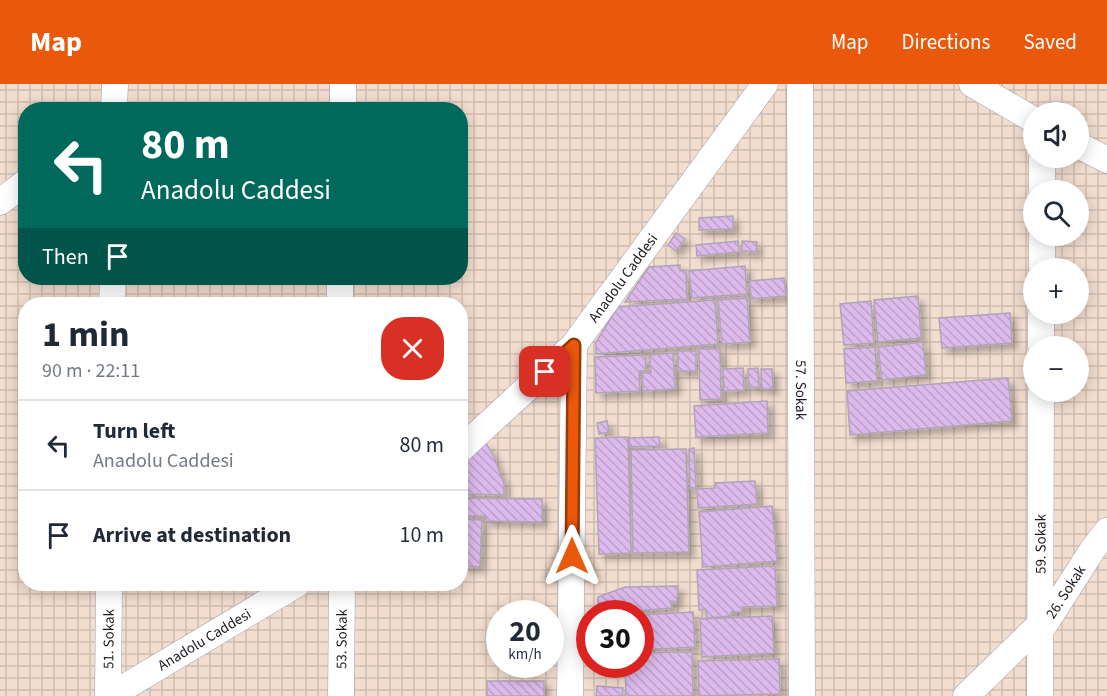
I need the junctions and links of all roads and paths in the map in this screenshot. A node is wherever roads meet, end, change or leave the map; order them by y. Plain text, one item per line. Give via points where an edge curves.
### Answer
1 (115, 84) edge
2 (343, 84) edge
3 (765, 84) edge
4 (800, 84) edge
5 (972, 84) edge
6 (114, 102) edge
7 (343, 102) edge
8 (1023, 114) edge
9 (1089, 151) edge
10 (1107, 160) edge
11 (18, 188) edge
12 (0, 202) edge
13 (574, 345) junction
14 (1041, 402) edge
15 (468, 443) edge
16 (1107, 531) edge
17 (109, 591) edge
18 (285, 591) edge
19 (342, 591) edge
20 (1040, 626) junction
21 (109, 696) edge
22 (341, 696) edge
23 (570, 696) edge
24 (802, 696) edge
25 (966, 696) edge
26 (1040, 696) edge

1 - 6 street
2 - 7 street
3 - 13 street, Anadolu Caddesi
4 - 24 street, 57. Sokak
5 - 8 street
9 - 10 street
11 - 12 street
13 - 15 street, Anadolu Caddesi
13 - 23 street
14 - 20 street, 59. Sokak
16 - 20 street, 26. Sokak
17 - 21 street, 51. Sokak
18 - 21 street, Anadolu Caddesi
19 - 22 street, 53. Sokak
20 - 25 street, 26. Sokak
20 - 26 street, 59. Sokak

